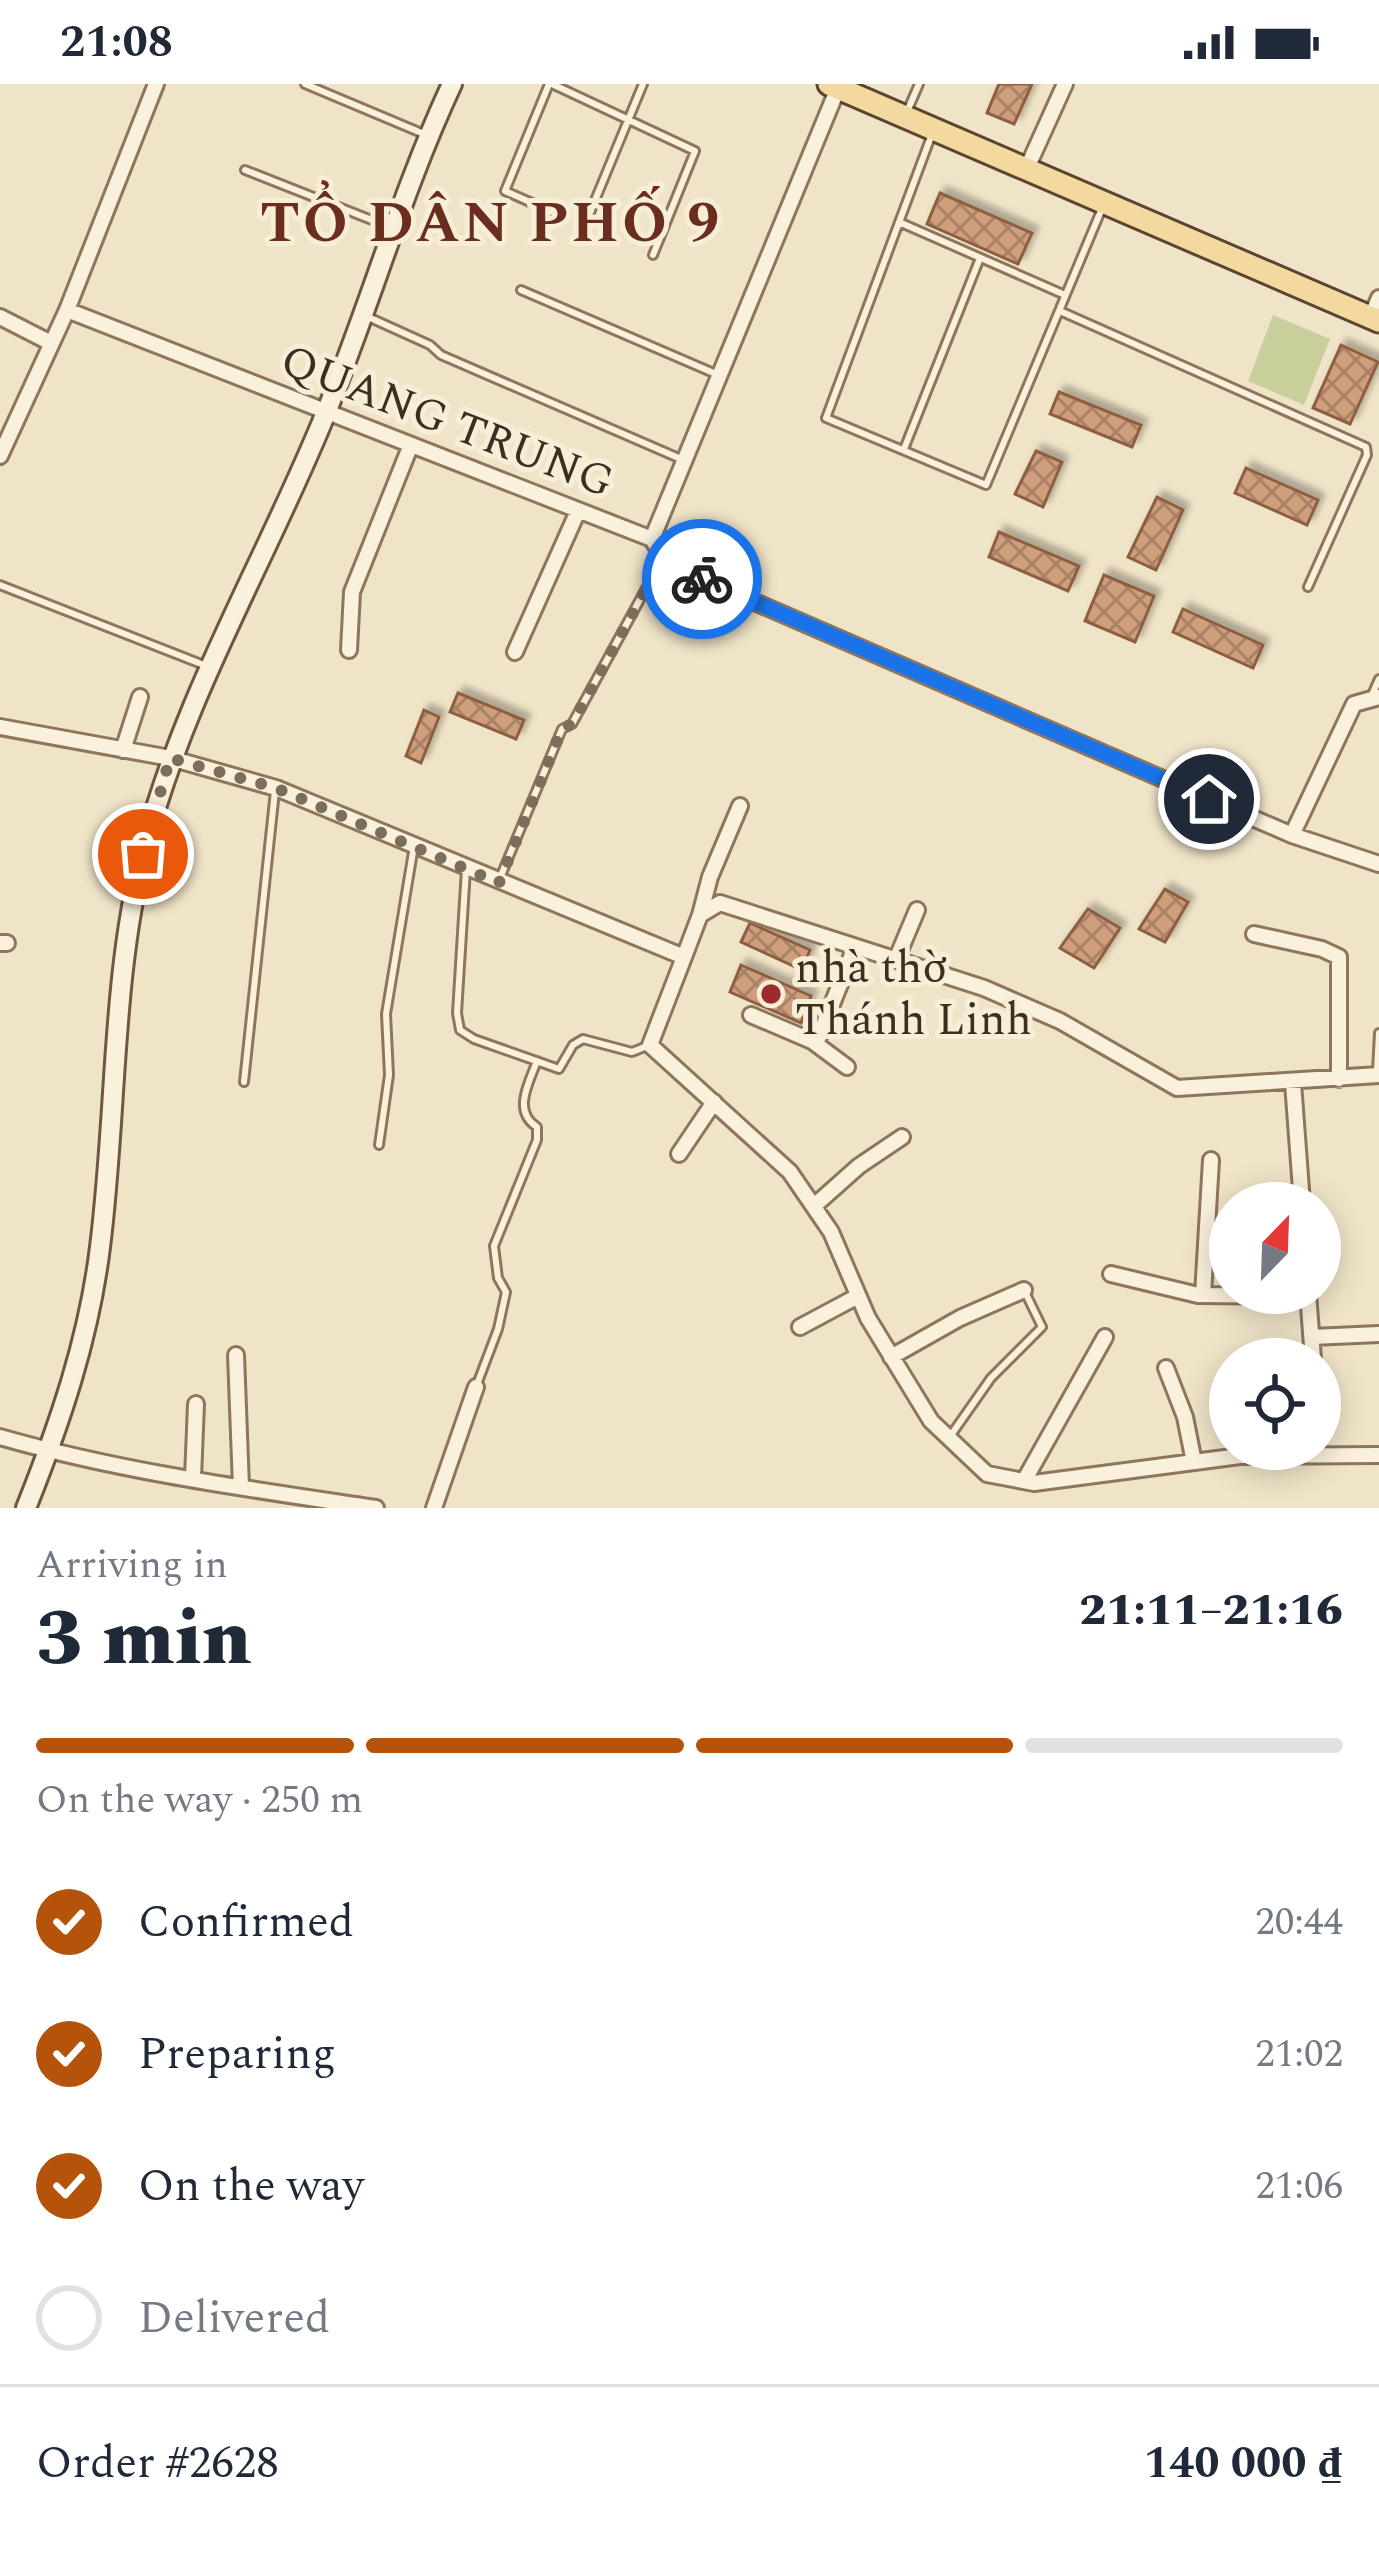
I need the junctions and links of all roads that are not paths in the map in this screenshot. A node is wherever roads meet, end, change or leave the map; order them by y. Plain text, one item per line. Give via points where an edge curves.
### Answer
1 (156, 84) edge
2 (305, 84) edge
3 (452, 84) edge
4 (551, 84) edge
5 (643, 84) edge
6 (919, 84) edge
7 (1065, 84) edge
8 (834, 86) edge
9 (904, 117) junction
10 (627, 120) junction
11 (933, 130) junction
12 (428, 136) junction
13 (1028, 168) junction
14 (244, 170) dead end
15 (1105, 202) junction
16 (557, 214) dead end
17 (899, 222) junction
18 (584, 227) dead end
19 (392, 228) junction
20 (653, 255) dead end
21 (980, 258) junction
22 (521, 290) dead end
23 (1065, 295) junction
24 (67, 310) junction
25 (1059, 310) junction
26 (1376, 312) edge
27 (362, 314) junction
28 (0, 316) edge
29 (49, 342) junction
30 (720, 375) junction
31 (325, 415) junction
32 (410, 447) junction
33 (903, 450) junction
34 (0, 457) edge
35 (684, 460) junction
36 (578, 511) junction
37 (652, 539) junction
38 (663, 558) junction
39 (0, 585) edge
40 (1308, 587) dead end
41 (349, 650) dead end
42 (515, 652) dead end
43 (211, 668) junction
44 (1379, 680) edge
45 (140, 697) dead end
46 (1375, 697) edge
47 (0, 727) edge
48 (123, 749) junction
49 (170, 758) junction
50 (276, 788) junction
51 (740, 806) dead end
52 (1292, 835) junction
53 (414, 846) junction
54 (1379, 863) edge
55 (466, 869) junction
56 (499, 883) junction
57 (917, 910) dead end
58 (700, 915) junction
59 (1254, 934) dead end
60 (855, 947) junction
61 (684, 957) junction
62 (896, 960) junction
63 (751, 1015) dead end
64 (1379, 1033) edge
65 (816, 1044) junction
66 (650, 1045) junction
67 (537, 1061) junction
68 (847, 1067) dead end
69 (1378, 1076) edge
70 (1339, 1079) junction
71 (244, 1082) dead end
72 (1293, 1083) junction
73 (714, 1102) junction
74 (902, 1137) dead end
75 (379, 1145) dead end
76 (679, 1154) dead end
77 (1211, 1160) dead end
78 (1300, 1182) edge
79 (814, 1206) junction
80 (1112, 1274) dead end
81 (1024, 1290) joint
82 (1203, 1295) junction
83 (1209, 1295) edge
84 (859, 1296) junction
85 (1310, 1314) edge
86 (800, 1327) dead end
87 (1379, 1334) edge
88 (1105, 1337) dead end
89 (1312, 1337) joint
90 (236, 1355) dead end
91 (892, 1357) junction
92 (1166, 1368) dead end
93 (476, 1387) joint
94 (196, 1404) dead end
95 (0, 1437) edge
96 (949, 1438) junction
97 (49, 1451) junction
98 (1341, 1453) edge
99 (1379, 1455) edge
100 (1209, 1460) edge
101 (1194, 1462) junction
102 (193, 1478) junction
103 (1024, 1481) junction
104 (241, 1487) junction
105 (288, 1501) edge
106 (26, 1508) edge
107 (376, 1508) edge
108 (434, 1508) edge

1 - 24 street
2 - 12 lane
3 - 12 street
4 - 10 lane
4 - 16 lane via 505,191
5 - 10 lane
6 - 9 lane
7 - 13 street
8 - 9 main road
8 - 30 street
9 - 11 main road
10 - 18 lane
10 - 20 lane via 695,151
11 - 13 main road
11 - 17 lane
12 - 19 street
13 - 15 main road
14 - 19 lane
15 - 23 lane
15 - 26 main road
17 - 21 lane
17 - 33 lane via 826,418
19 - 27 street
21 - 23 lane
21 - 33 lane
22 - 30 lane
23 - 25 lane
24 - 29 street
24 - 31 street, QUANG TRUNG
25 - 33 lane via 986,485
25 - 40 lane via 1366,447
27 - 31 street
27 - 35 lane
28 - 29 street
29 - 34 street
30 - 35 street
31 - 32 street, QUANG TRUNG
31 - 43 street
32 - 36 street, QUANG TRUNG
32 - 41 street via 352,592
35 - 37 street
36 - 37 street, QUANG TRUNG
36 - 42 street
37 - 38 street, QUANG TRUNG
38 - 52 street
38 - 56 lane via 572,724 562,729
39 - 43 lane
43 - 49 street
44 - 46 lane
45 - 48 street
46 - 52 street via 1354,704
47 - 48 street
48 - 49 street
49 - 50 street
49 - 97 street via 119,982 100,1248 76,1376
50 - 53 street
50 - 71 lane
51 - 58 street
52 - 54 street
53 - 55 street
53 - 75 lane via 386,1014 389,1075
55 - 56 street
55 - 67 lane via 460,1030
56 - 61 street
57 - 62 street
58 - 60 street via 720,903
58 - 61 street
59 - 70 street via 1339,957
60 - 62 street
60 - 65 street
61 - 66 street
62 - 72 street via 1060,1022 1177,1088
63 - 65 street
64 - 69 lane
65 - 68 street
66 - 67 lane via 632,1052 583,1039 560,1069
66 - 73 street
67 - 93 lane via 522,1104 538,1140 494,1246 506,1292
69 - 70 street
70 - 72 street
72 - 78 street
73 - 76 street
73 - 79 street via 790,1172
74 - 79 street
77 - 82 street
79 - 84 street
80 - 82 street
81 - 91 street
81 - 96 lane via 1042,1327 972,1400
82 - 83 street
84 - 86 street
84 - 91 street
85 - 89 street
87 - 89 street
88 - 103 street
90 - 104 street
91 - 96 street
92 - 101 street
93 - 108 street
94 - 102 street
95 - 97 street
96 - 103 street via 987,1474
97 - 102 street
97 - 106 street
98 - 99 street
100 - 101 street
101 - 103 street
102 - 104 street
104 - 105 street
105 - 107 street

